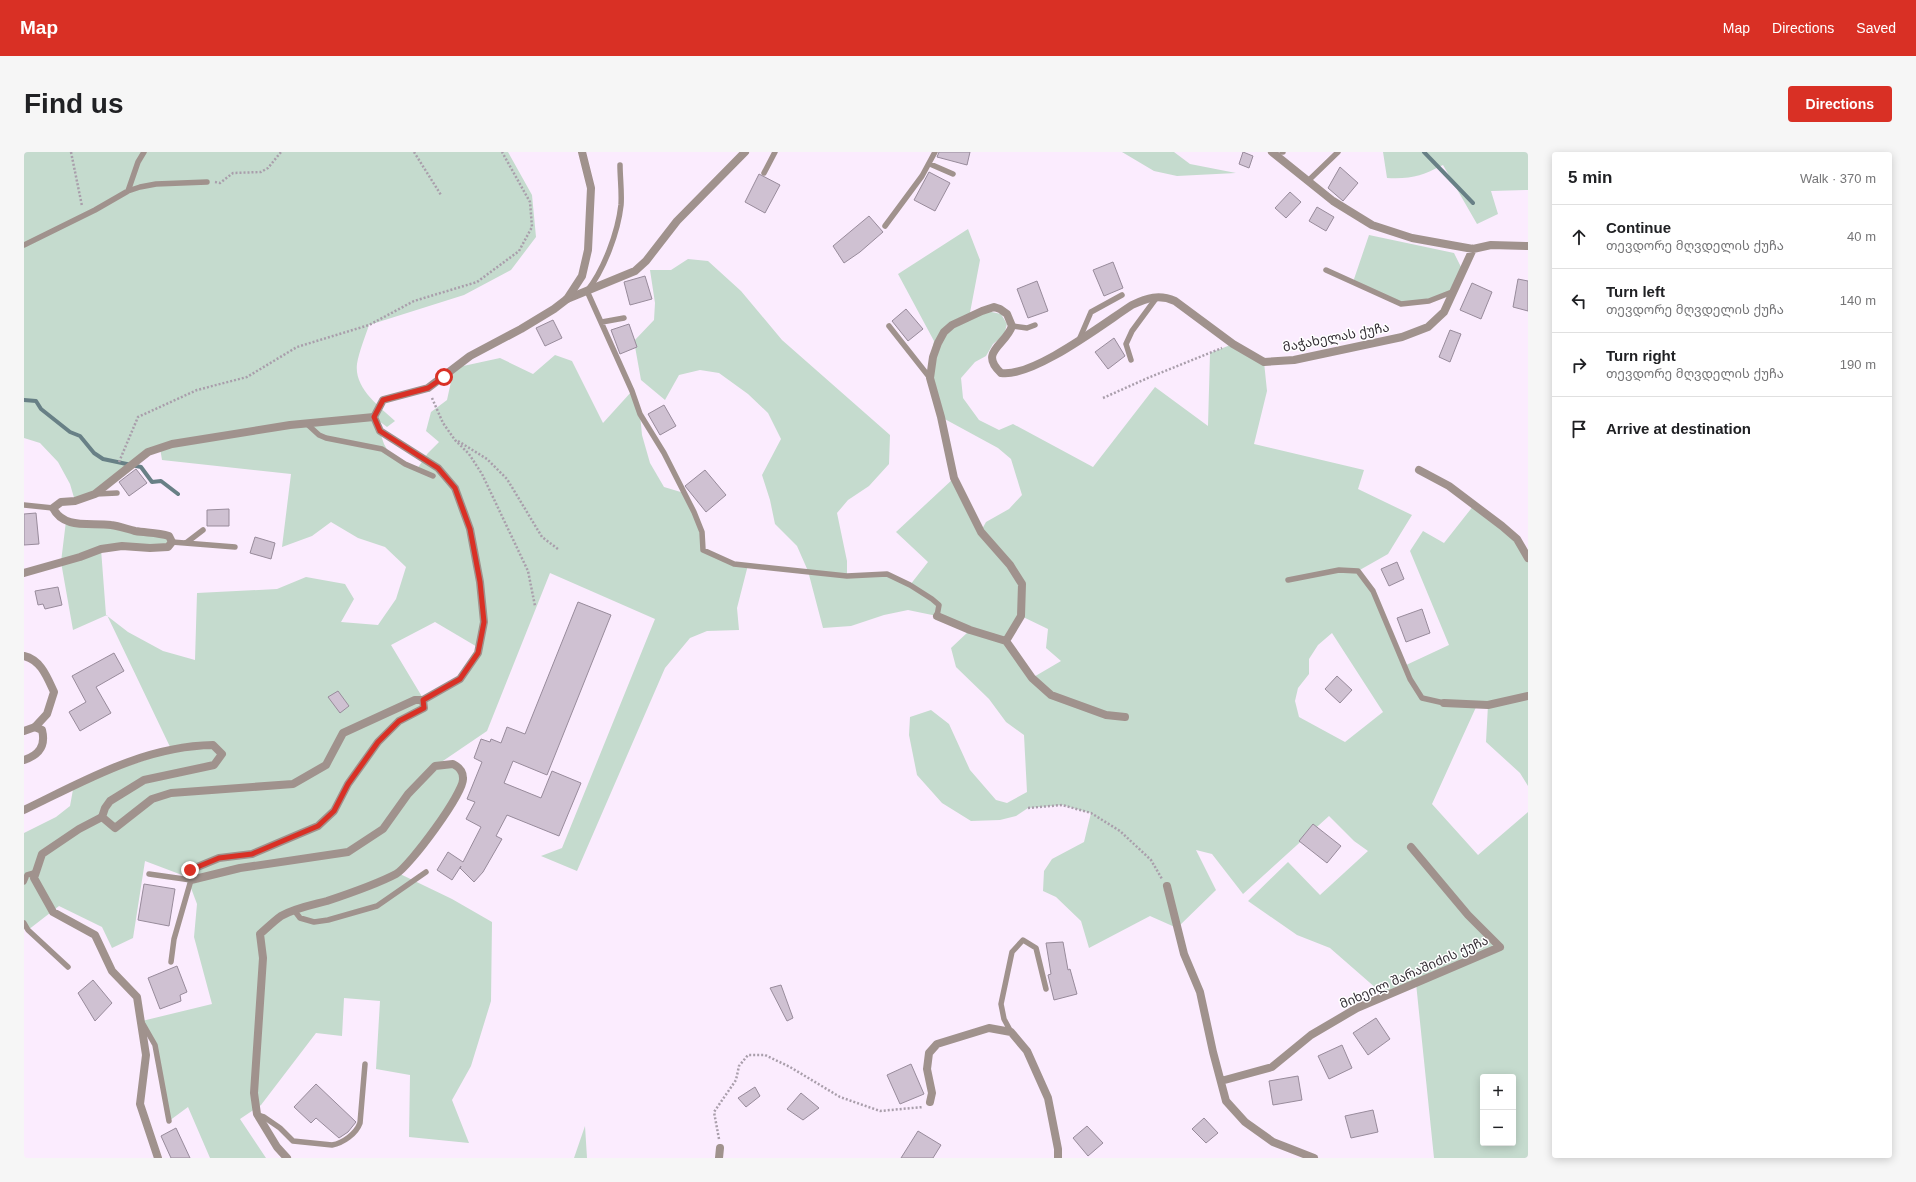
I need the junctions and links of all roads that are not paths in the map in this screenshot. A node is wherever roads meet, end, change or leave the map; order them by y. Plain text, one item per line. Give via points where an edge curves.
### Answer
1 (144, 152) edge
2 (582, 152) edge
3 (738, 152) edge
4 (745, 152) edge
5 (775, 152) edge
6 (934, 152) edge
7 (1338, 152) edge
8 (1280, 153) edge
9 (930, 164) junction
10 (620, 165) dead end
11 (730, 167) junction
12 (764, 173) dead end
13 (953, 174) dead end
14 (1309, 180) junction
15 (207, 182) road end
16 (128, 191) junction
17 (885, 226) dead end
18 (24, 245) edge
19 (1528, 246) edge
20 (1473, 249) junction
21 (1326, 270) dead end
22 (587, 291) junction
23 (1452, 292) junction
24 (1122, 295) dead end
25 (1157, 297) junction
26 (567, 299) junction
27 (624, 318) dead end
28 (602, 322) junction
29 (1035, 325) dead end
30 (889, 326) dead end
31 (1012, 326) junction
32 (1079, 340) junction
33 (1131, 360) dead end
34 (930, 378) junction
35 (374, 417) junction
36 (307, 424) junction
37 (1419, 470) dead end
38 (433, 476) dead end
39 (117, 493) dead end
40 (95, 494) junction
41 (24, 504) edge
42 (53, 508) junction
43 (203, 530) dead end
44 (172, 542) junction
45 (186, 543) junction
46 (235, 547) dead end
47 (1528, 558) edge
48 (24, 573) edge
49 (1288, 580) dead end
50 (937, 616) joint
51 (1006, 641) junction
52 (24, 656) edge
53 (1528, 696) edge
54 (423, 700) junction
55 (1444, 703) joint
56 (1124, 717) dead end
57 (35, 727) junction
58 (24, 731) edge
59 (24, 760) edge
60 (24, 810) edge
61 (102, 817) junction
62 (1411, 847) dead end
63 (426, 872) dead end
64 (34, 873) junction
65 (149, 874) dead end
66 (191, 880) junction
67 (24, 882) edge
68 (1166, 886) road end
69 (294, 910) junction
70 (24, 923) edge
71 (171, 962) dead end
72 (68, 967) dead end
73 (1046, 989) dead end
74 (142, 1021) junction
75 (1011, 1032) junction
76 (366, 1064) dead end
77 (1221, 1081) junction
78 (930, 1102) road end
79 (256, 1114) junction
80 (169, 1121) dead end
81 (720, 1148) road end
82 (158, 1158) edge
83 (287, 1158) edge
84 (720, 1158) edge
85 (1058, 1158) edge
86 (1314, 1158) edge

1 - 16 lane
2 - 26 street via 591,188 588,250 582,276
3 - 11 lane
4 - 11 street
5 - 12 lane
6 - 9 lane
7 - 14 lane
8 - 14 street
9 - 13 lane
9 - 17 lane
10 - 22 lane via 621,204 618,221 597,278
11 - 22 street via 677,221 635,271
14 - 20 street via 1333,201 1372,225 1412,238
15 - 16 lane via 156,184
16 - 18 lane
19 - 20 street via 1491,245
20 - 23 street, მაჭახელას ქუჩა
21 - 23 lane via 1401,304 1429,301
22 - 26 street
22 - 28 lane
23 - 25 street, მაჭახელას ქუჩა via 1444,312 1433,323 1402,337 1294,360 1264,362 1233,344 1175,301
24 - 32 lane via 1092,312
25 - 32 street via 1147,298 1132,305
25 - 33 lane via 1132,331 1126,344
26 - 35 street via 521,329 470,356 428,388 383,400
27 - 28 lane
28 - 50 lane via 640,414 664,453 694,512 702,532 703,550 734,564 841,576 888,574 932,599 939,605
29 - 31 lane via 1027,328
30 - 34 lane
31 - 32 street via 991,355 991,362 1001,373 1008,374 1041,362
31 - 34 street via 1007,314 994,307 952,325 938,343
34 - 51 street via 954,478 981,532 1010,565 1022,584 1021,616
35 - 36 street
35 - 54 street via 380,431 438,468 455,488 470,529 480,582 484,622 478,653 460,679
36 - 38 lane via 326,438 382,449 404,464
36 - 40 street via 172,444 148,452
37 - 47 street via 1449,486 1502,526 1517,539
39 - 40 lane
40 - 42 street via 75,501 60,502
41 - 42 lane
42 - 44 street via 57,516 66,521 158,533 169,536
43 - 45 lane
44 - 45 lane
44 - 48 street via 168,547 122,546 101,549
45 - 46 lane
49 - 55 lane via 1339,570 1358,571 1373,591 1415,688 1422,698
50 - 51 street
51 - 56 street via 1032,678 1051,695 1106,715
52 - 57 street via 38,663 54,692 47,714
53 - 55 street via 1488,705
54 - 61 street via 415,700 343,733 326,765 293,784 171,793 152,799 114,828
54 - 66 street via 424,708 399,721 378,742 348,784 334,811 318,826 252,854 219,858 190,870
57 - 58 street
57 - 59 street via 42,730 44,739 40,750
60 - 61 street via 111,768 144,756 199,745 213,745 222,754 214,764 144,780 110,801 104,808
61 - 64 street via 42,854
62 - 77 street, მიხეილ შარაშიძის ქუჩა via 1468,915 1500,947 1357,1008 1311,1035 1272,1067
63 - 69 lane via 377,906 314,922 300,918
64 - 67 lane via 27,875
64 - 74 street via 34,878 53,912 95,935 112,972 137,997
65 - 66 lane
66 - 69 street via 240,868 348,852 383,828 408,794 435,766 453,764 460,769 464,778 450,807 429,839 398,873 329,900
66 - 71 lane via 174,939
68 - 77 street via 1184,954 1200,992
69 - 79 street via 260,934 263,958 254,1094
70 - 72 lane via 28,930
73 - 75 lane via 1036,948 1023,940 1012,952 1001,1004 1004,1019
74 - 80 lane via 155,1045
74 - 82 street via 146,1055 140,1104
75 - 78 street via 989,1028 938,1044 929,1053 927,1069 932,1093
75 - 85 street via 1026,1051 1048,1098
76 - 79 lane via 360,1123 352,1134 338,1144 293,1141 264,1117
77 - 86 street via 1226,1100 1245,1122 1273,1142
79 - 83 street
81 - 84 street

